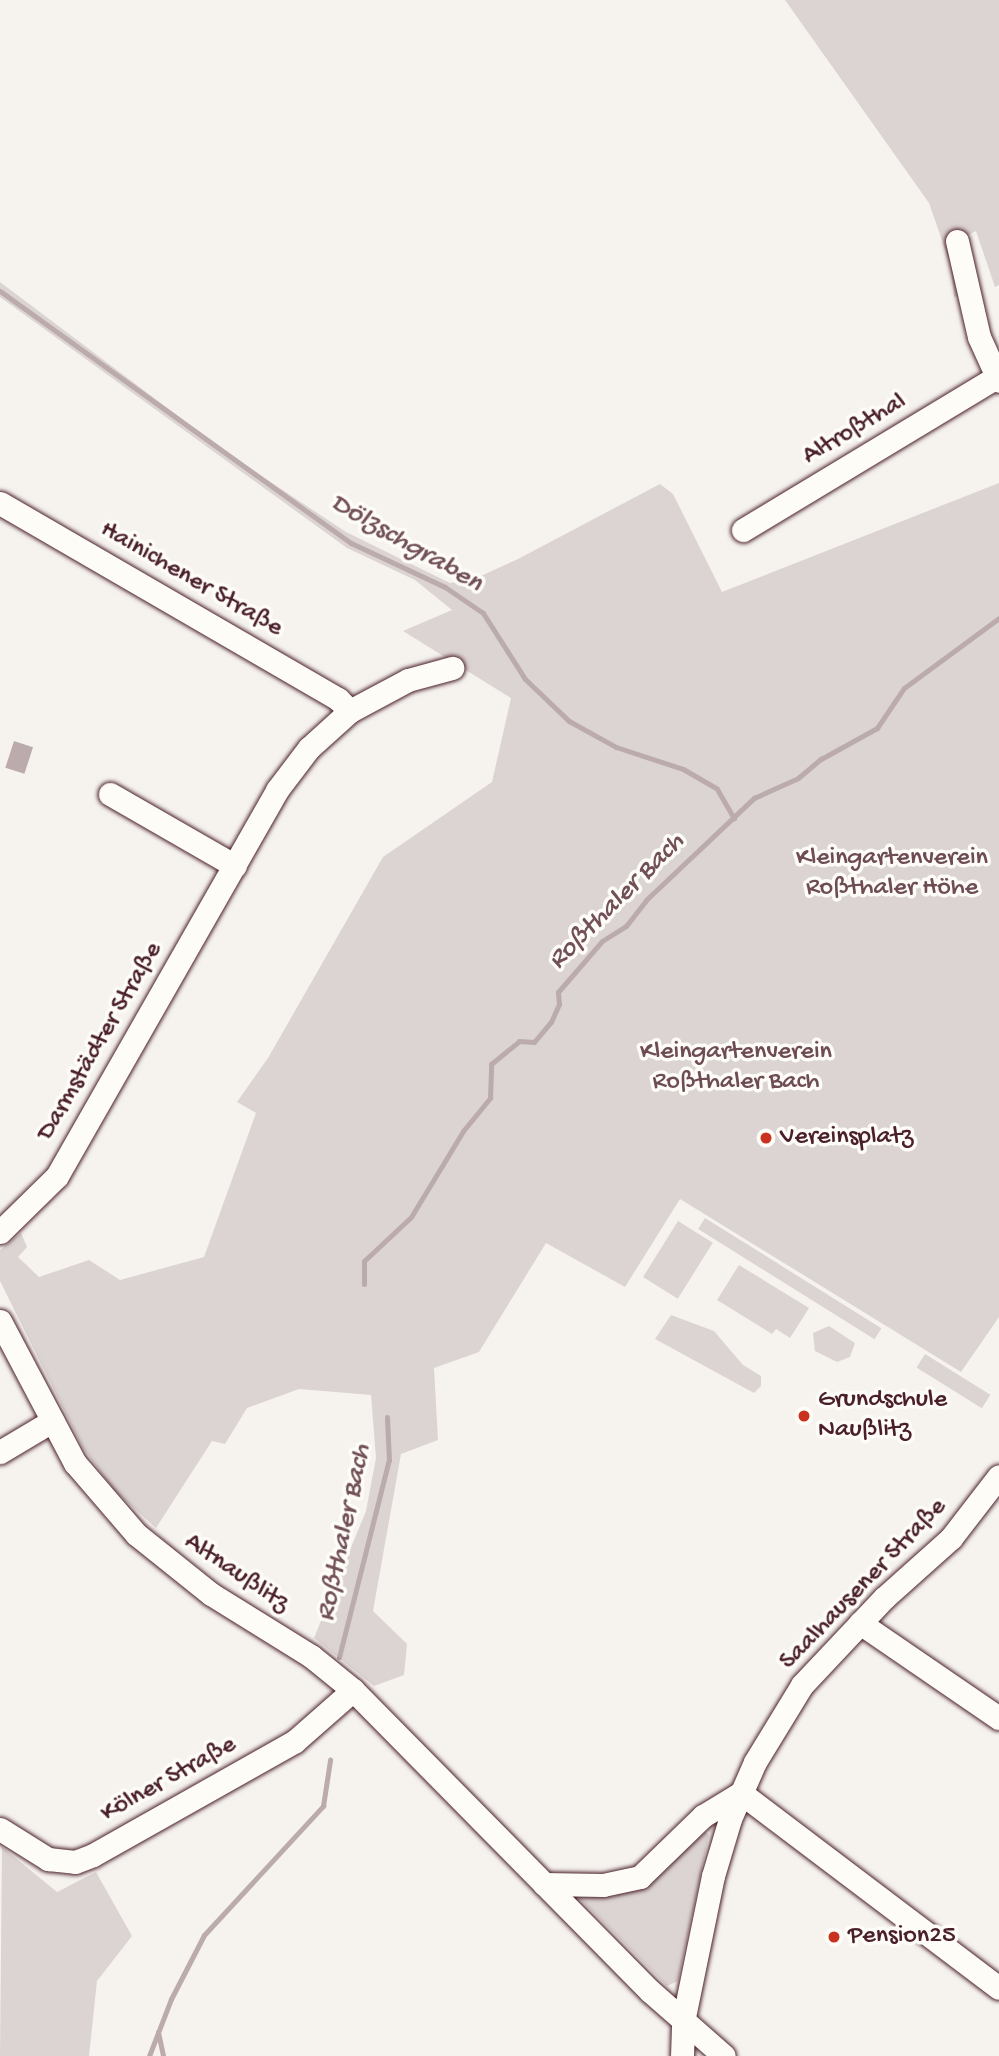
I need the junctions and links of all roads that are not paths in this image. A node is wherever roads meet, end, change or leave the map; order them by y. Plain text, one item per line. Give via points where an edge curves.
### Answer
1 (957, 241) dead end
2 (997, 379) edge
3 (0, 503) edge
4 (743, 530) dead end
5 (452, 668) dead end
6 (350, 711) junction
7 (110, 794) dead end
8 (235, 866) junction
9 (0, 1232) edge
10 (0, 1321) edge
11 (52, 1421) junction
12 (0, 1452) edge
13 (999, 1476) edge
14 (860, 1623) junction
15 (353, 1690) junction
16 (999, 1718) edge
17 (741, 1793) junction
18 (0, 1829) edge
19 (544, 1884) junction
20 (999, 1988) edge
21 (683, 2022) junction
22 (682, 2056) edge
23 (724, 2056) edge

1 - 2 street, Altroßthal via 979,337
2 - 4 street, Altroßthal
3 - 6 street, Hainichener Straße via 338,699
5 - 6 street, Darmstädter Straße via 408,680
6 - 8 street, Darmstädter Straße via 309,748 277,790
7 - 8 street
8 - 9 street, Darmstädter Straße via 57,1175
10 - 11 street, Altnaußlitz
11 - 12 street
11 - 15 street, Altnaußlitz via 104,1501 158,1554 246,1618 311,1656
13 - 14 street, Saalhausener Straße via 951,1538
14 - 16 street
14 - 17 street, Saalhausener Straße via 802,1685
15 - 18 street, Kölner Straße via 295,1741 93,1855 75,1862 47,1859
15 - 19 street, Altnaußlitz
17 - 19 street via 703,1816 640,1877 603,1885
17 - 20 street
17 - 21 street, Saalhausener Straße via 713,1876
19 - 21 street, Altnaußlitz
21 - 22 street, Saalhausener Straße
21 - 23 street, Altnaußlitz

